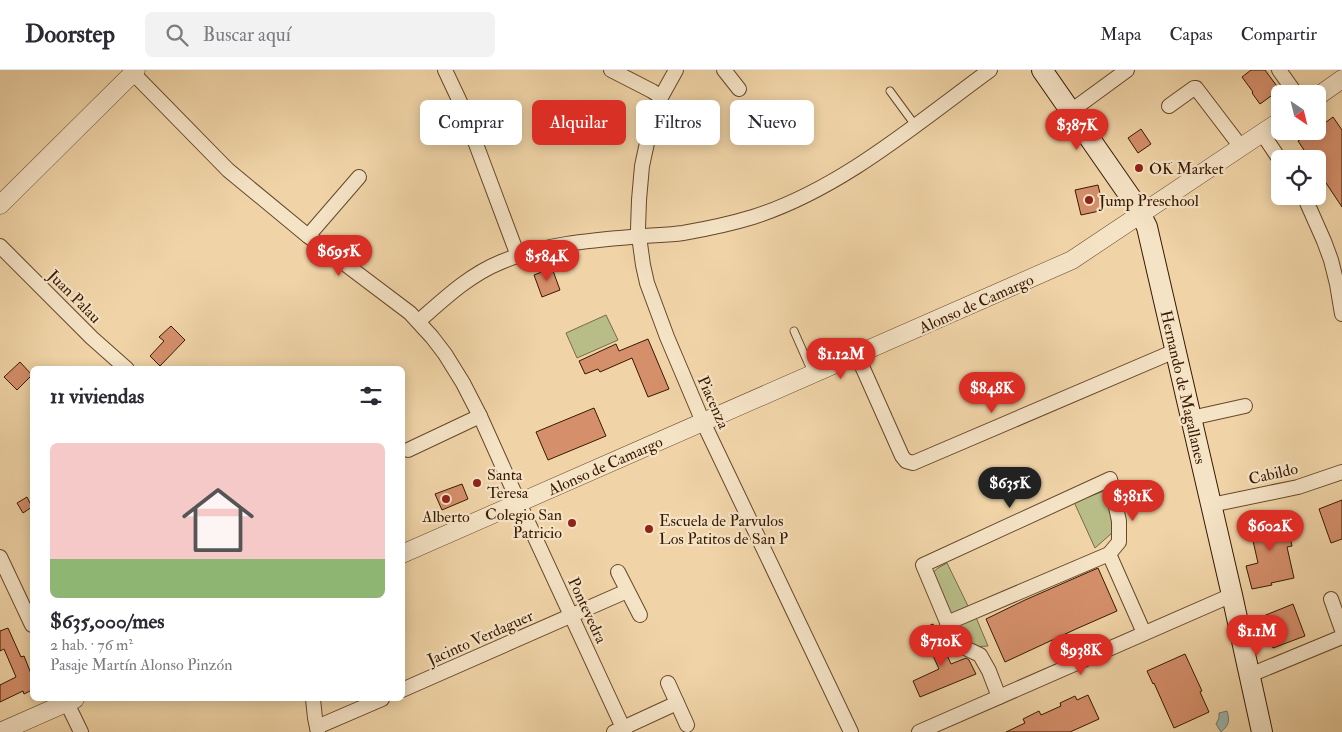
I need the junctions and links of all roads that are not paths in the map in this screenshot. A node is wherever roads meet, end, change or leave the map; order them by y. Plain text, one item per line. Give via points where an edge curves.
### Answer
1 (445, 70) edge
2 (611, 70) edge
3 (676, 70) edge
4 (724, 70) edge
5 (990, 70) edge
6 (1042, 70) edge
7 (1127, 70) edge
8 (1279, 70) edge
9 (133, 71) edge
10 (1342, 79) edge
11 (1290, 85) edge
12 (739, 90) dead end
13 (1326, 90) edge
14 (890, 91) dead end
15 (662, 97) junction
16 (1169, 106) dead end
17 (1071, 110) junction
18 (915, 125) junction
19 (1271, 127) edge
20 (1262, 133) junction
21 (1241, 147) junction
22 (1273, 150) edge
23 (359, 177) dead end
24 (0, 205) edge
25 (1308, 205) edge
26 (1141, 215) junction
27 (308, 236) junction
28 (638, 236) junction
29 (0, 246) edge
30 (518, 256) junction
31 (1338, 270) edge
32 (1342, 314) edge
33 (418, 321) junction
34 (794, 331) dead end
35 (1175, 351) junction
36 (857, 355) junction
37 (124, 366) edge
38 (813, 374) junction
39 (1245, 406) dead end
40 (480, 416) junction
41 (1191, 418) junction
42 (703, 422) junction
43 (408, 450) dead end
44 (1342, 472) edge
45 (519, 503) junction
46 (1211, 505) junction
47 (405, 553) edge
48 (1109, 554) junction
49 (0, 557) edge
50 (618, 572) dead end
51 (627, 591) junction
52 (1232, 595) junction
53 (1331, 599) dead end
54 (640, 615) dead end
55 (571, 616) junction
56 (30, 621) edge
57 (947, 623) junction
58 (1342, 630) edge
59 (1144, 634) junction
60 (1342, 637) edge
61 (1250, 675) junction
62 (668, 683) dead end
63 (405, 689) edge
64 (999, 697) junction
65 (67, 701) edge
66 (69, 701) edge
67 (314, 701) edge
68 (378, 701) edge
69 (677, 703) junction
70 (687, 725) dead end
71 (318, 730) edge
72 (621, 731) edge
73 (0, 732) edge
74 (81, 732) edge
75 (852, 732) edge
76 (919, 732) edge
77 (1262, 732) edge

1 - 30 street
2 - 15 street
3 - 15 street, Piacenza
4 - 12 street
5 - 18 street
6 - 17 main road, Hernando de Magallanes
7 - 17 street
8 - 11 street
9 - 24 street
9 - 27 street, Pontevedra via 228,170
10 - 13 street
14 - 18 lane
15 - 28 street, Piacenza via 650,129 642,166
16 - 21 street via 1196,88
17 - 26 main road, Hernando de Magallanes
18 - 28 street via 862,164 782,206 722,225 682,233
19 - 20 street, Alonso de Camargo
20 - 21 street, Alonso de Camargo
20 - 22 street
21 - 26 street, Alonso de Camargo
23 - 27 street
25 - 31 street
26 - 35 main road, Hernando de Magallanes via 1150,235
26 - 36 street, Alonso de Camargo via 1072,260
27 - 33 street, Pontevedra
28 - 30 street via 575,242
28 - 42 street, Piacenza via 652,298
29 - 37 street, Juan Palau
30 - 33 street via 476,275
31 - 32 street
33 - 40 street, Pontevedra via 441,348
34 - 38 lane
35 - 36 street via 913,463 902,456
35 - 41 main road, Hernando de Magallanes
36 - 38 street, Alonso de Camargo
38 - 42 street, Alonso de Camargo
39 - 41 street
40 - 43 street
40 - 45 street, Pontevedra
41 - 46 main road, Hernando de Magallanes
42 - 45 street, Alonso de Camargo
42 - 75 street, Piacenza
44 - 46 street, Cabildo via 1298,487
45 - 47 street, Alonso de Camargo
45 - 55 street, Pontevedra
46 - 52 main road, Hernando de Magallanes
48 - 57 street
48 - 57 street via 1119,542 1119,521 1110,479 922,565
48 - 59 street
49 - 56 street
50 - 51 street
51 - 54 street
51 - 55 street, Jacinto Verdaguer
52 - 59 street
52 - 61 main road, Hernando de Magallanes
53 - 58 street
55 - 63 street, Jacinto Verdaguer
55 - 72 street, Pontevedra
57 - 64 street via 955,641 980,655
59 - 64 street
60 - 61 street
61 - 77 main road, Hernando de Magallanes
62 - 69 street
64 - 76 street
65 - 73 street
66 - 74 street
67 - 71 street
68 - 71 street
69 - 70 street
69 - 72 street

